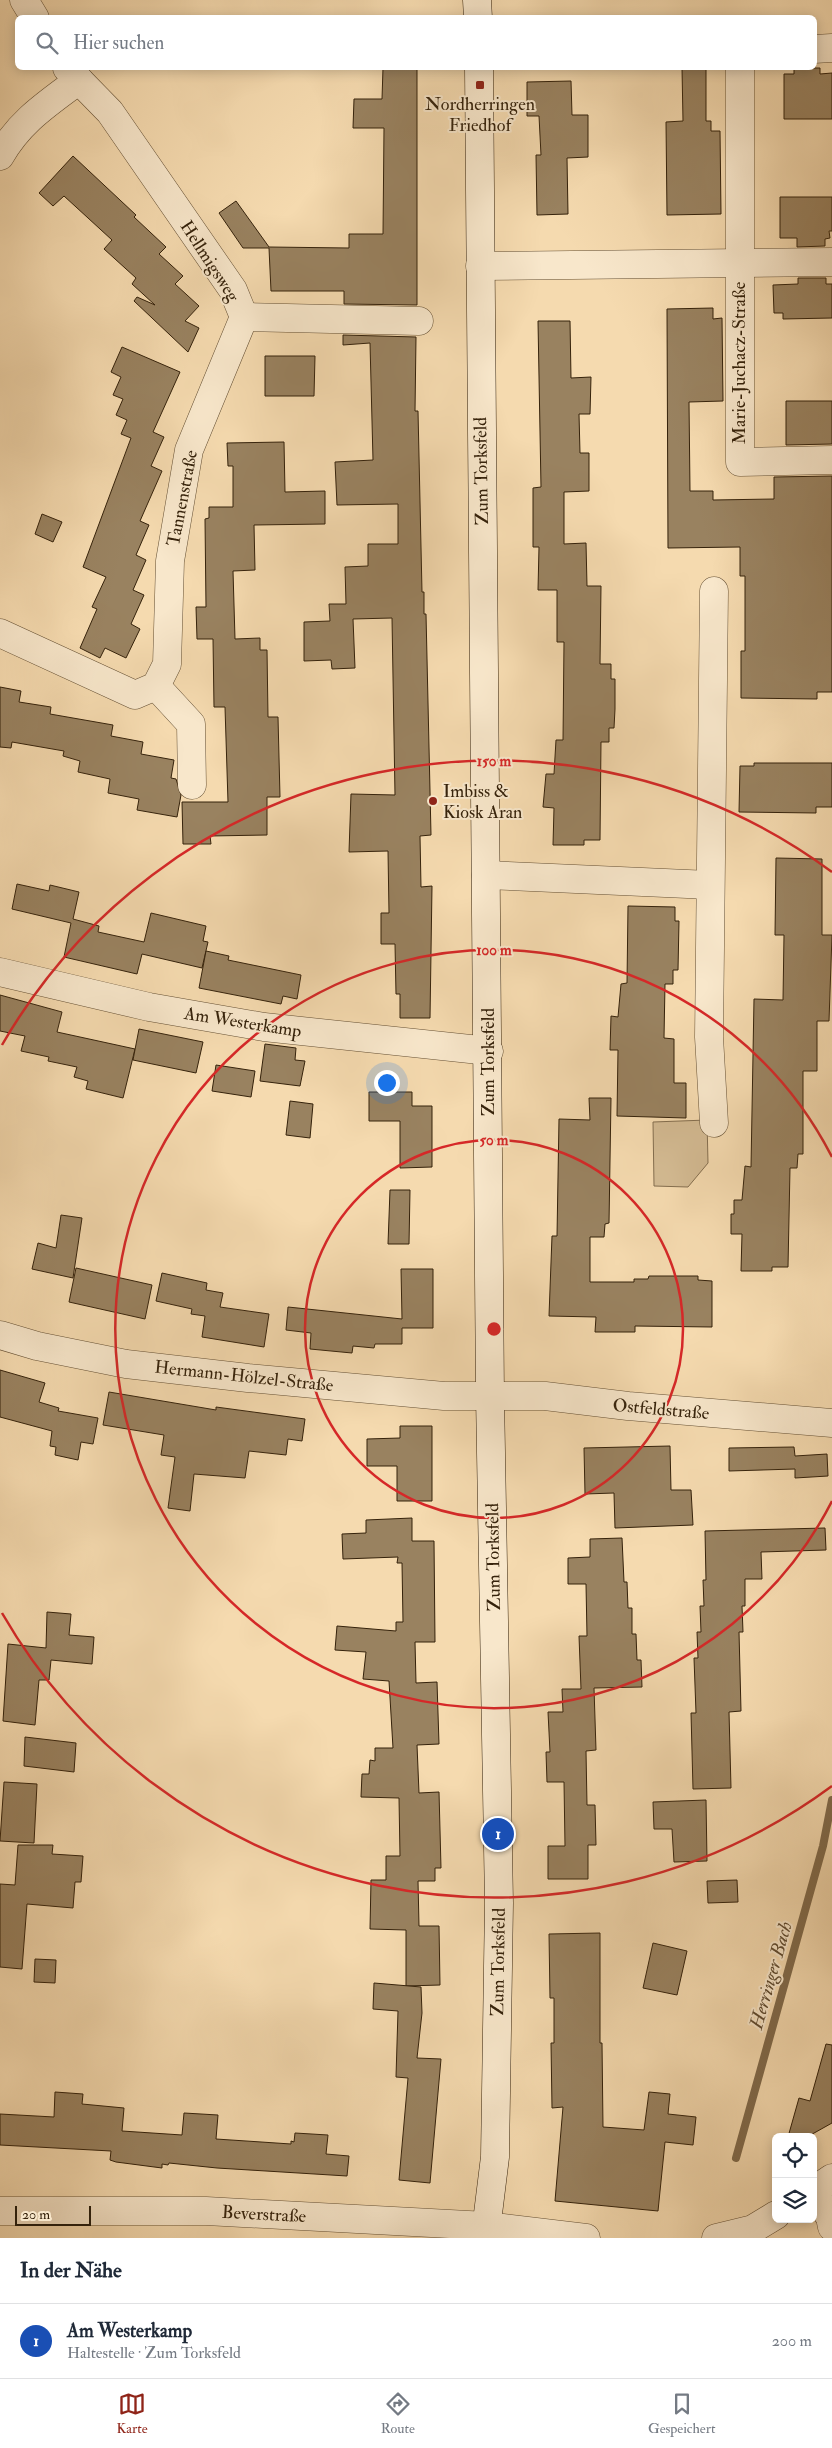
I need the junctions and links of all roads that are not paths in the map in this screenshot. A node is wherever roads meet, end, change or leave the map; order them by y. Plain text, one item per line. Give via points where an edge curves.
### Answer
1 (24, 0) edge
2 (477, 0) edge
3 (33, 15) edge
4 (478, 15) edge
5 (832, 48) edge
6 (817, 49) edge
7 (479, 70) edge
8 (740, 70) edge
9 (73, 74) edge
10 (0, 156) edge
11 (738, 262) junction
12 (832, 262) edge
13 (480, 266) junction
14 (244, 317) junction
15 (420, 320) dead end
16 (832, 460) edge
17 (714, 591) dead end
18 (0, 633) edge
19 (156, 686) junction
20 (192, 785) dead end
21 (486, 876) junction
22 (710, 885) junction
23 (0, 972) edge
24 (489, 1051) junction
25 (714, 1124) dead end
26 (0, 1335) edge
27 (490, 1396) junction
28 (832, 1423) edge
29 (832, 2178) edge
30 (817, 2189) edge
31 (817, 2198) edge
32 (0, 2211) edge
33 (772, 2217) edge
34 (832, 2227) edge
35 (486, 2232) edge
36 (586, 2238) edge
37 (716, 2238) edge

1 - 3 street
2 - 4 street
5 - 6 street
7 - 13 street, Zum Torksfeld
8 - 11 street, Marie-Juchacz-Straße
9 - 10 street via 28,118
9 - 14 street, Hellmigsweg via 110,112 233,290
11 - 12 street, Marie-Juchacz-Straße
11 - 13 street, Marie-Juchacz-Straße
11 - 16 street, Marie-Juchacz-Straße via 740,462
13 - 21 street, Zum Torksfeld
14 - 15 street, Hellmigsweg
14 - 19 street, Tannenstraße via 189,450 170,561 167,664
17 - 22 street
18 - 19 street via 135,695
19 - 20 street via 191,724
21 - 22 street
21 - 24 street, Zum Torksfeld
22 - 25 street via 710,1037
23 - 24 street, Am Westerkamp via 149,1007 264,1027
24 - 27 street, Zum Torksfeld
26 - 27 street, Hermann-Hölzel-Straße via 126,1364 434,1395
27 - 28 street, Ostfeldstraße via 545,1396
27 - 35 street, Zum Torksfeld via 499,1903 495,2157
29 - 30 street
31 - 34 street via 830,2217
32 - 35 street, Beverstraße via 206,2211
33 - 37 street via 753,2229
35 - 36 street, Beverstraße

